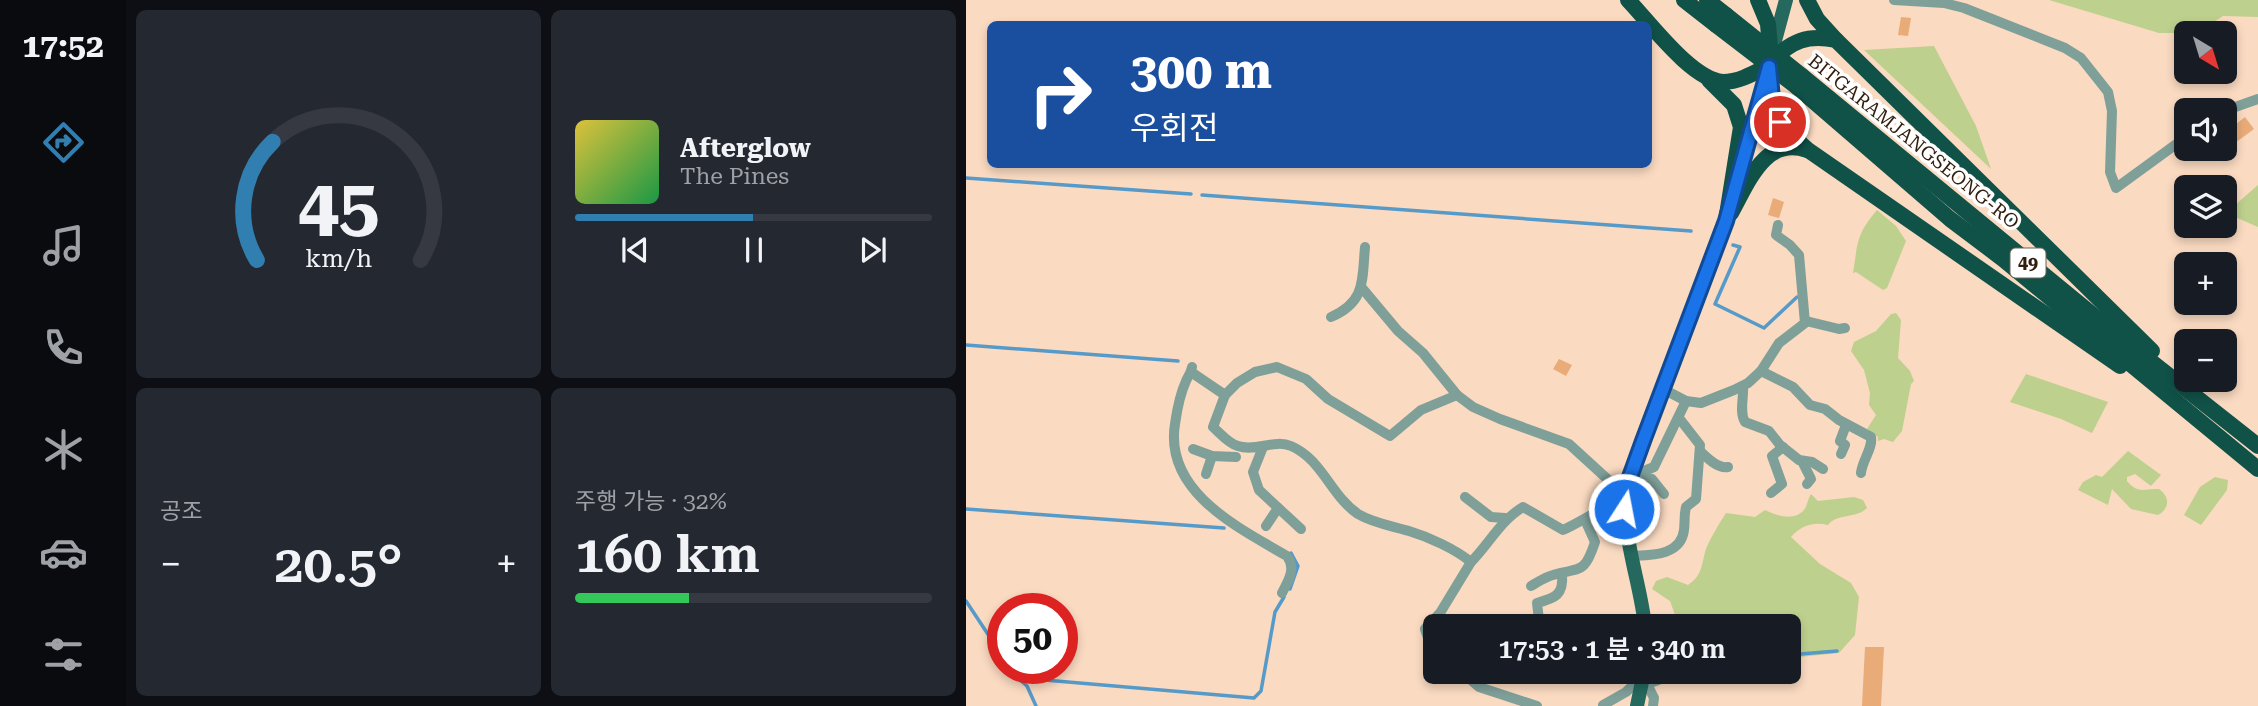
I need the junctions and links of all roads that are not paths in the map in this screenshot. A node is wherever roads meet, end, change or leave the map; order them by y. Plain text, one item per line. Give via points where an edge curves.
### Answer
1 (1628, 0) edge
2 (1684, 0) edge
3 (1707, 0) edge
4 (1758, 0) edge
5 (1786, 0) edge
6 (1807, 0) edge
7 (1894, 0) edge
8 (1721, 20) junction
9 (1647, 21) edge
10 (1652, 26) edge
11 (1836, 40) junction
12 (1770, 64) junction
13 (1709, 80) junction
14 (1800, 82) junction
15 (2258, 99) edge
16 (2237, 106) edge
17 (2174, 147) edge
18 (1808, 150) junction
19 (1725, 224) junction
20 (1778, 225) dead end
21 (1365, 247) dead end
22 (1362, 288) junction
23 (1331, 317) dead end
24 (1806, 321) junction
25 (1845, 328) dead end
26 (1761, 371) junction
27 (1743, 386) junction
28 (1663, 389) junction
29 (1225, 395) junction
30 (1457, 396) junction
31 (2198, 397) junction
32 (1686, 401) junction
33 (2186, 409) junction
34 (1678, 418) junction
35 (1846, 425) junction
36 (2258, 446) edge
37 (1264, 447) junction
38 (1783, 447) junction
39 (1193, 449) dead end
40 (1700, 451) junction
41 (1236, 454) junction
42 (1841, 454) dead end
43 (1212, 456) junction
44 (1801, 461) junction
45 (1728, 467) dead end
46 (2258, 469) edge
47 (1823, 470) dead end
48 (1861, 473) dead end
49 (1206, 474) dead end
50 (1636, 474) junction
51 (1807, 484) dead end
52 (1663, 487) dead end
53 (1335, 489) junction
54 (1323, 492) dead end
55 (1771, 493) dead end
56 (1465, 497) dead end
57 (1625, 500) junction
58 (1278, 508) junction
59 (1505, 518) junction
60 (1585, 520) junction
61 (1266, 526) dead end
62 (1301, 528) dead end
63 (1631, 556) junction
64 (1471, 562) junction
65 (1562, 573) junction
66 (1531, 586) dead end
67 (1282, 593) dead end
68 (1439, 614) edge
69 (1538, 614) edge
70 (1643, 614) edge
71 (1476, 684) edge
72 (1636, 684) edge
73 (1643, 684) edge
74 (1648, 684) edge
75 (1655, 703) edge
76 (1536, 706) edge
77 (1598, 706) edge
78 (1604, 706) edge
79 (1637, 706) edge

1 - 9 highway
2 - 8 highway, BITGARAMJANGSEONG-RO / 49
3 - 8 highway, BITGARAMJANGSEONG-RO / 49
4 - 12 highway via 1768,24
5 - 12 main road
6 - 11 highway
7 - 17 street via 1965,8 2081,58 2108,92 2112,111 2110,172 2116,188
8 - 14 highway, BITGARAMJANGSEONG-RO / 49, bridge
10 - 13 highway
11 - 12 highway via 1803,38
11 - 31 highway
12 - 13 highway via 1735,80
12 - 18 highway via 1773,109
12 - 19 main road
13 - 19 highway via 1734,104 1741,127
14 - 31 highway, BITGARAMJANGSEONG-RO / 49
14 - 33 highway, BITGARAMJANGSEONG-RO / 49 via 1950,219
15 - 16 street
18 - 19 highway via 1795,145 1762,159
18 - 33 highway
19 - 28 main road
20 - 24 street via 1776,235 1798,255
21 - 22 street
22 - 23 street via 1352,303
22 - 30 street
24 - 25 street
24 - 26 street via 1779,343
26 - 27 street
26 - 35 street via 1782,380 1810,405 1825,408
27 - 32 street via 1707,402
27 - 38 street via 1742,418 1769,431
28 - 32 street
28 - 50 main road
29 - 30 street via 1255,372 1277,367 1306,379 1337,405 1390,436 1421,410
29 - 41 street via 1213,427
29 - 67 street via 1191,370 1174,426 1179,462 1208,506 1287,556 1292,572
30 - 57 street via 1500,419 1569,444
31 - 36 highway, BITGARAMJANGSEONG-RO / 49
32 - 34 street
33 - 46 highway, 49
34 - 40 street
34 - 50 street via 1659,461
35 - 42 street
35 - 48 street via 1872,439
37 - 41 street
37 - 53 street via 1287,445 1298,450 1325,473
37 - 58 street via 1253,472 1259,490
38 - 44 street
38 - 55 street via 1772,456 1782,484
39 - 43 street
40 - 45 street
40 - 63 street via 1699,490 1686,507 1681,540 1665,553
41 - 43 street
43 - 49 street
44 - 47 street
44 - 51 street via 1811,478
50 - 52 street
50 - 57 main road
53 - 54 street
53 - 64 street via 1359,514 1413,532
56 - 59 street via 1491,517
57 - 60 street
57 - 63 main road
58 - 61 street
58 - 62 street
59 - 60 street via 1523,507 1563,530
59 - 64 street via 1496,536
60 - 65 street via 1595,542 1593,548 1579,570
63 - 70 main road
64 - 68 street
65 - 66 street
65 - 69 street via 1560,594 1537,603
71 - 76 street
72 - 78 street
73 - 79 main road
74 - 75 street
77 - 78 street

